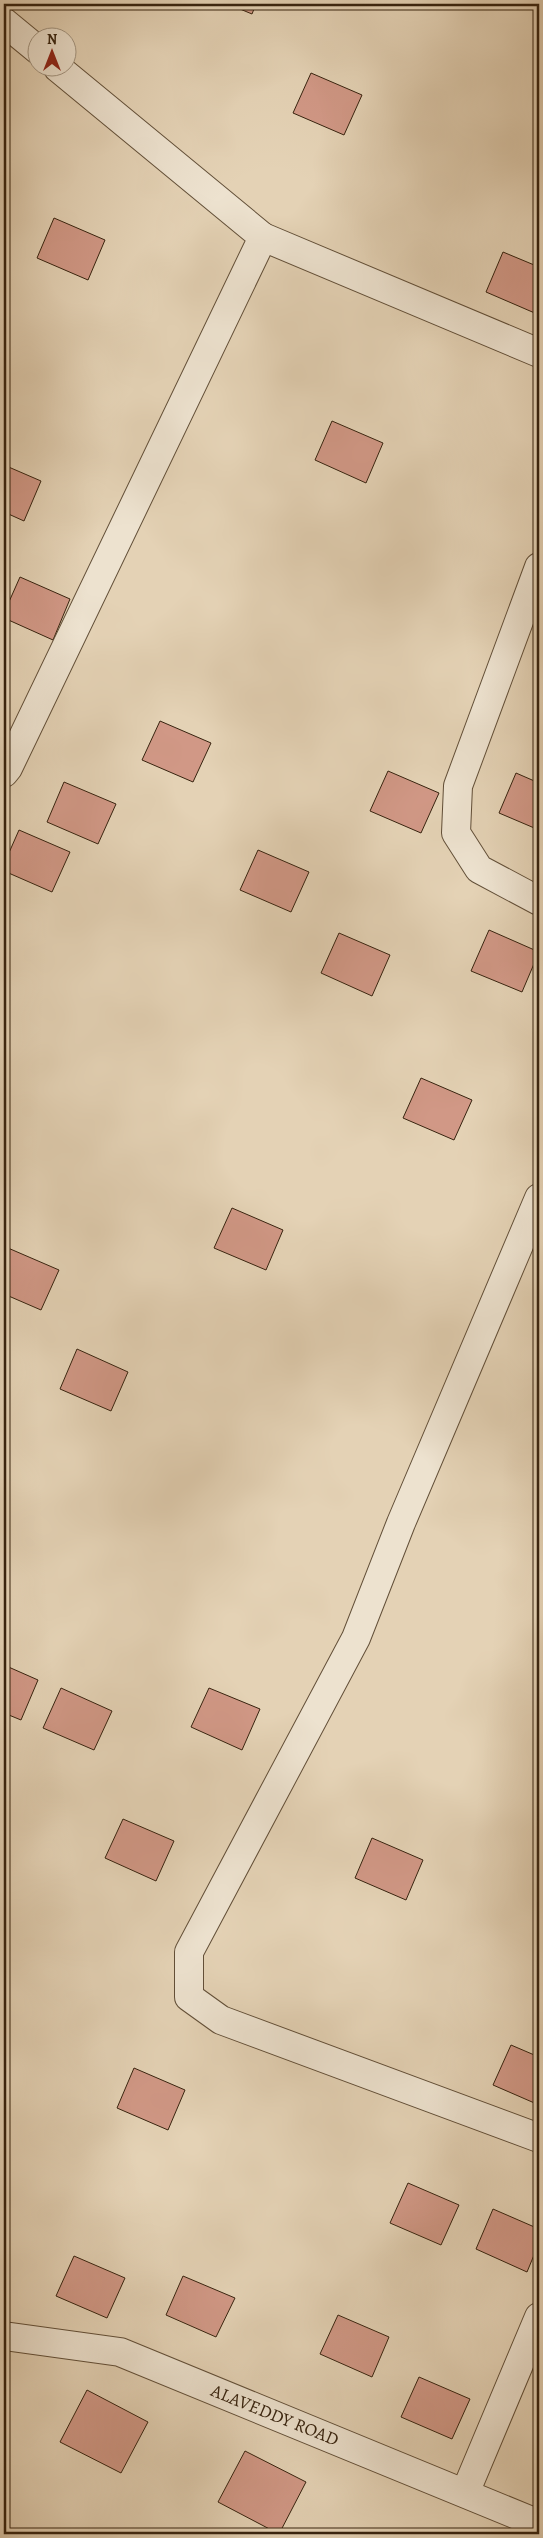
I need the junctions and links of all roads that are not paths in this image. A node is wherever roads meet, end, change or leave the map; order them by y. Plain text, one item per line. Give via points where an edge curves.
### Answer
1 (4, 22) edge
2 (28, 42) edge
3 (70, 78) edge
4 (263, 237) junction
5 (539, 353) edge
6 (539, 567) edge
7 (4, 773) edge
8 (539, 901) edge
9 (539, 1198) edge
10 (539, 2138) edge
11 (539, 2317) edge
12 (4, 2337) edge
13 (465, 2493) junction
14 (539, 2524) edge

1 - 2 street
3 - 4 street
4 - 5 street
4 - 7 street
6 - 8 street via 458,786 456,833 479,869
9 - 10 street via 356,1638 189,1952 189,1997 221,2020
11 - 13 street
12 - 13 street, ALAVEDDY ROAD via 120,2352
13 - 14 street, ALAVEDDY ROAD

